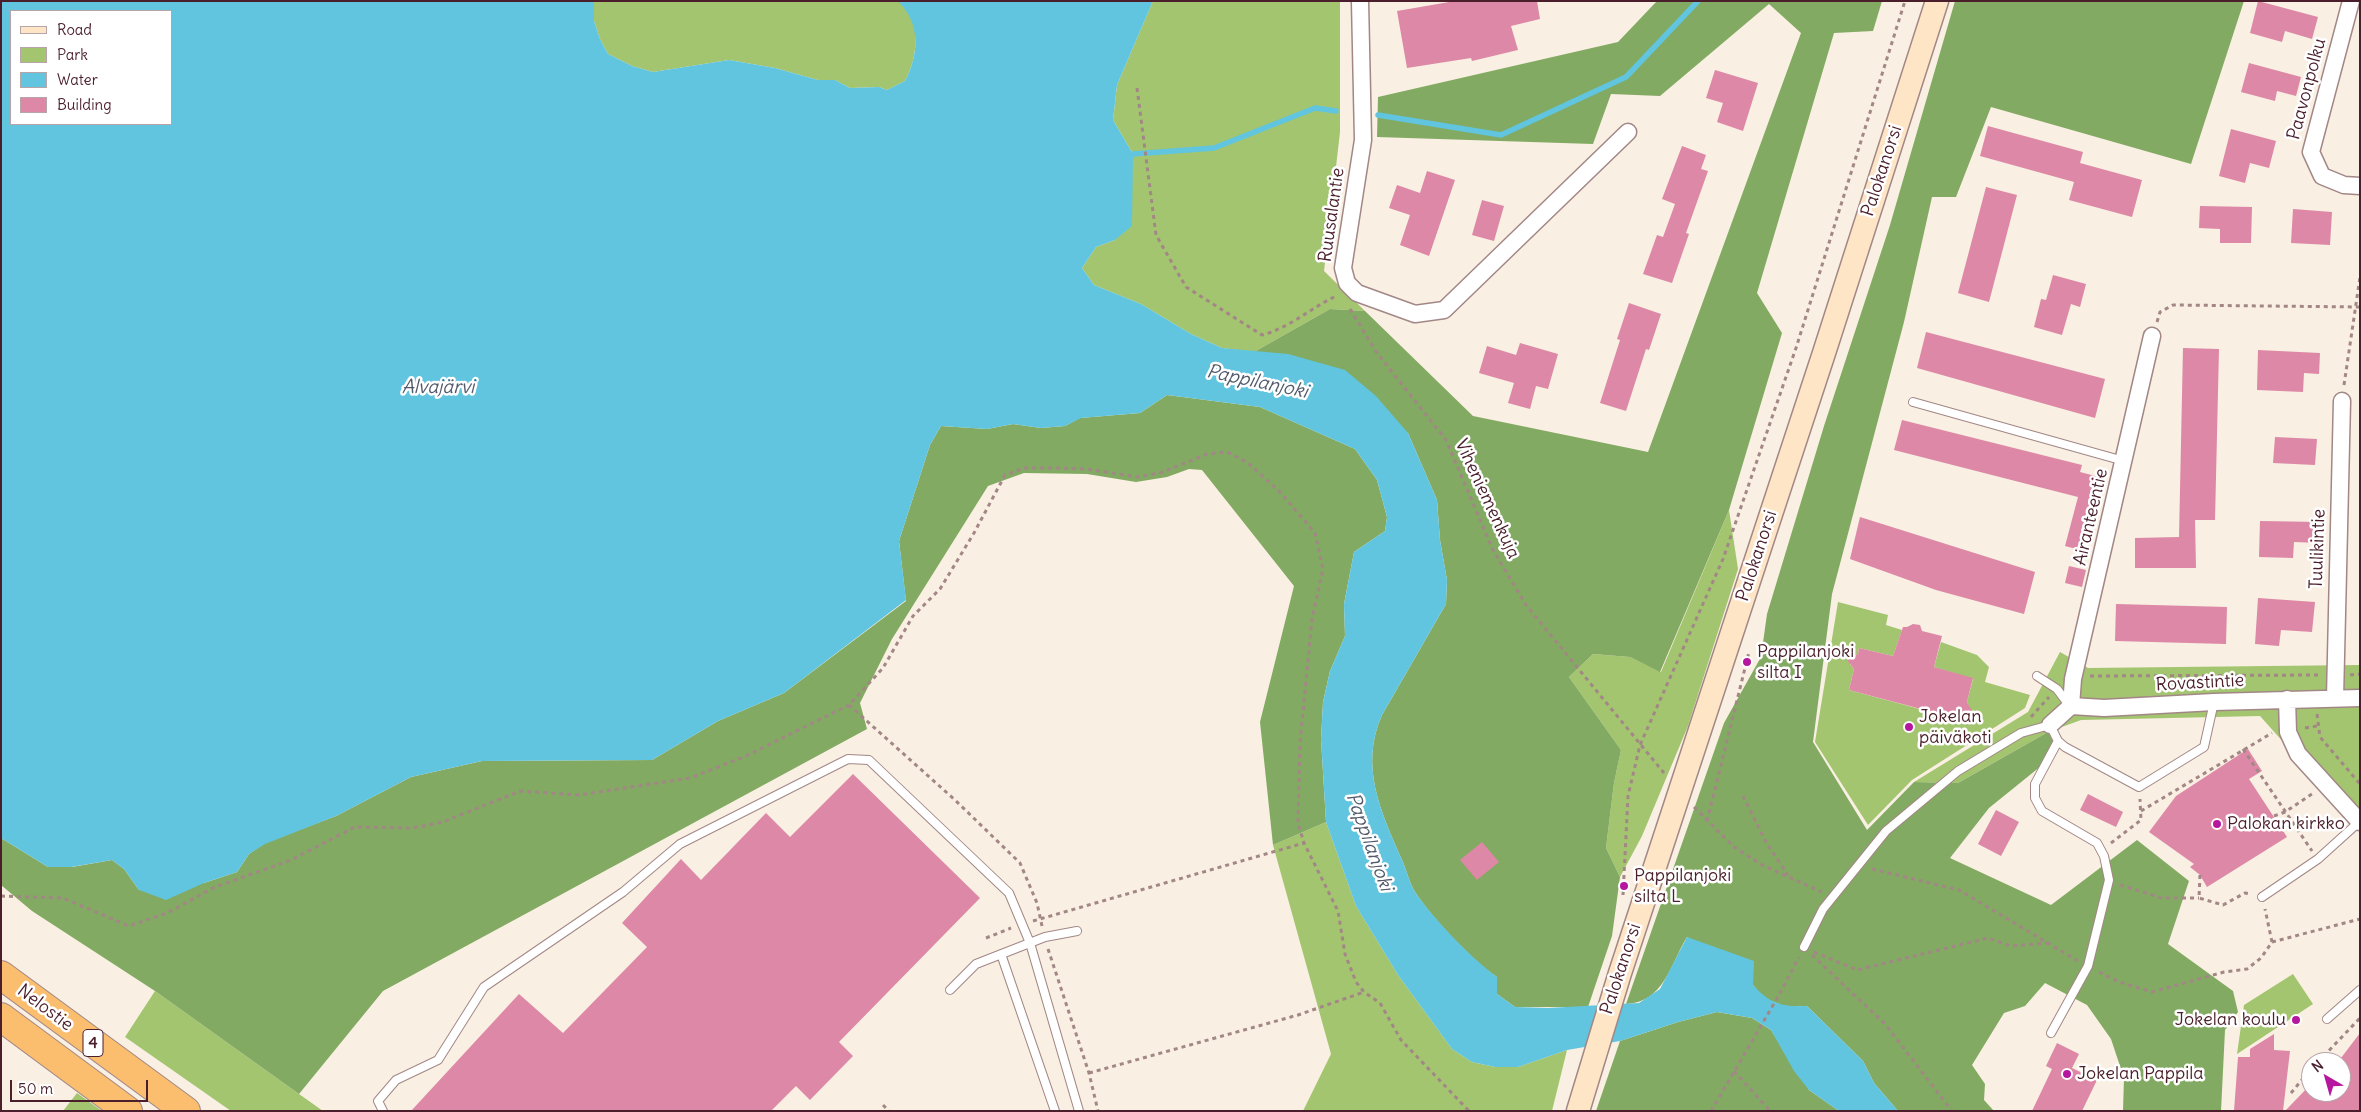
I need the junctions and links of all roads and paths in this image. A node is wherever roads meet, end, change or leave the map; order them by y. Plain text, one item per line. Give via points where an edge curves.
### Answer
1 (1360, 1) edge
2 (1905, 1) edge
3 (1936, 1) edge
4 (2351, 1) edge
5 (1137, 88) dead end
6 (1628, 132) dead end
7 (2360, 186) edge
8 (2360, 277) edge
9 (1342, 293) dead end
10 (1346, 302) dead end
11 (2358, 307) edge
12 (2152, 336) joint
13 (2342, 401) joint
14 (1913, 402) dead end
15 (2124, 461) junction
16 (1749, 652) dead end
17 (2334, 674) junction
18 (2360, 674) edge
19 (2317, 675) junction
20 (2037, 676) dead end
21 (2073, 679) junction
22 (2316, 698) junction
23 (2335, 698) junction
24 (2360, 698) edge
25 (2287, 699) junction
26 (2214, 702) junction
27 (849, 704) junction
28 (2070, 706) junction
29 (2050, 725) junction
30 (2317, 726) junction
31 (2288, 732) junction
32 (2058, 741) junction
33 (1640, 745) junction
34 (2243, 749) junction
35 (1670, 779) dead end
36 (2360, 784) edge
37 (2139, 787) junction
38 (1743, 796) dead end
39 (1692, 804) dead end
40 (2141, 811) junction
41 (1707, 821) junction
42 (2360, 822) edge
43 (1304, 843) junction
44 (2104, 848) dead end
45 (2318, 859) junction
46 (2200, 875) dead end
47 (1788, 876) junction
48 (2115, 884) dead end
49 (1, 896) edge
50 (1832, 897) junction
51 (2262, 897) joint
52 (2200, 898) junction
53 (1623, 901) dead end
54 (1041, 918) junction
55 (2360, 919) edge
56 (1023, 924) junction
57 (1077, 931) dead end
58 (1045, 937) junction
59 (986, 938) dead end
60 (2272, 942) dead end
61 (1030, 943) junction
62 (2048, 943) dead end
63 (1804, 947) junction
64 (1001, 954) junction
65 (1, 975) edge
66 (950, 990) dead end
67 (2360, 990) edge
68 (1364, 992) junction
69 (1, 1017) edge
70 (2360, 1018) edge
71 (2327, 1019) dead end
72 (2051, 1033) dead end
73 (2328, 1052) edge
74 (1734, 1071) junction
75 (1088, 1073) junction
76 (2301, 1081) edge
77 (2290, 1093) dead end
78 (883, 1105) dead end
79 (128, 1111) edge
80 (186, 1111) edge
81 (383, 1111) edge
82 (889, 1111) edge
83 (1055, 1111) edge
84 (1079, 1111) edge
85 (1098, 1111) edge
86 (1469, 1111) edge
87 (1578, 1111) edge
88 (1711, 1111) edge
89 (1770, 1111) edge
90 (1952, 1111) edge

1 - 6 street, Ruusalantie via 1363,140 1343,268 1346,283 1357,293 1415,314 1444,310
2 - 33 path via 1796,348 1723,559
3 - 87 main road, Palokanorsi
4 - 7 street, Paavonpolku via 2311,152 2322,176 2344,185
5 - 9 path via 1156,235 1186,287 1262,335 1278,331
8 - 11 path
10 - 33 path, Viheniemenkuja via 1377,353 1446,440 1493,550 1526,605
11 - 12 path via 2173,306 2160,312
11 - 13 path
12 - 15 street, Airanteentie
13 - 17 street, Tuulikintie
14 - 15 lane
15 - 21 street, Airanteentie
16 - 41 path
17 - 18 path
17 - 19 path
17 - 23 street, Tuulikintie
19 - 21 path via 2090,676
19 - 22 path
20 - 28 lane via 2057,689
21 - 28 street, Airanteentie
22 - 23 street, Rovastintie
22 - 25 street, Rovastintie
22 - 30 path
23 - 24 street, Rovastintie
25 - 26 street, Rovastintie
25 - 31 street
26 - 28 street, Rovastintie via 2104,708
26 - 37 lane via 2204,747
27 - 43 path via 883,668 913,616 940,589 1004,475 1024,468 1055,468 1138,477 1163,472 1207,454 1227,452 1247,462 1279,491 1315,534 1323,569 1312,618 1300,743 1298,823
27 - 49 path via 746,756 690,778 579,796 520,791 443,822 413,828 355,826 291,860 215,887 167,914 129,926 63,898
27 - 54 path via 1020,863
28 - 29 street
29 - 32 lane
29 - 50 lane via 2021,733 1958,771 1922,799 1886,831
30 - 31 path
30 - 36 path via 2320,738
31 - 34 path via 2272,733
31 - 42 street via 2298,754
32 - 37 lane
32 - 72 lane via 2035,784 2035,798 2042,811 2097,843 2104,856 2109,880 2088,966
33 - 35 path, Viheniemenkuja
33 - 53 path via 1628,796
34 - 40 path
34 - 45 path
37 - 40 path
38 - 47 path via 1767,844
39 - 41 path
40 - 44 path via 2141,820
41 - 47 path via 1734,847 1764,866
42 - 45 lane
43 - 54 path
43 - 68 path via 1338,911 1345,954 1356,982
45 - 51 lane
46 - 52 path
47 - 50 path
48 - 52 path via 2162,898
50 - 63 lane
51 - 52 path via 2245,893 2224,905
54 - 56 path
54 - 58 path
55 - 60 path
56 - 59 path
56 - 61 lane
56 - 81 lane via 1008,894 869,760 848,759 680,844 623,892 484,987 438,1060 396,1080 378,1101
57 - 58 lane
58 - 61 lane
58 - 75 path
61 - 64 lane
61 - 84 lane
62 - 63 path via 2011,946 1988,938 1857,970
63 - 74 path
63 - 90 path via 1884,1024
64 - 66 lane via 976,964
64 - 83 lane
65 - 80 highway, Nelostie / 4
67 - 71 lane
68 - 75 path via 1298,1015
68 - 86 path via 1380,1003 1401,1040
69 - 79 highway, Nelostie / 4
70 - 73 path
74 - 88 path
74 - 89 path
75 - 85 path
76 - 77 path
78 - 82 path

